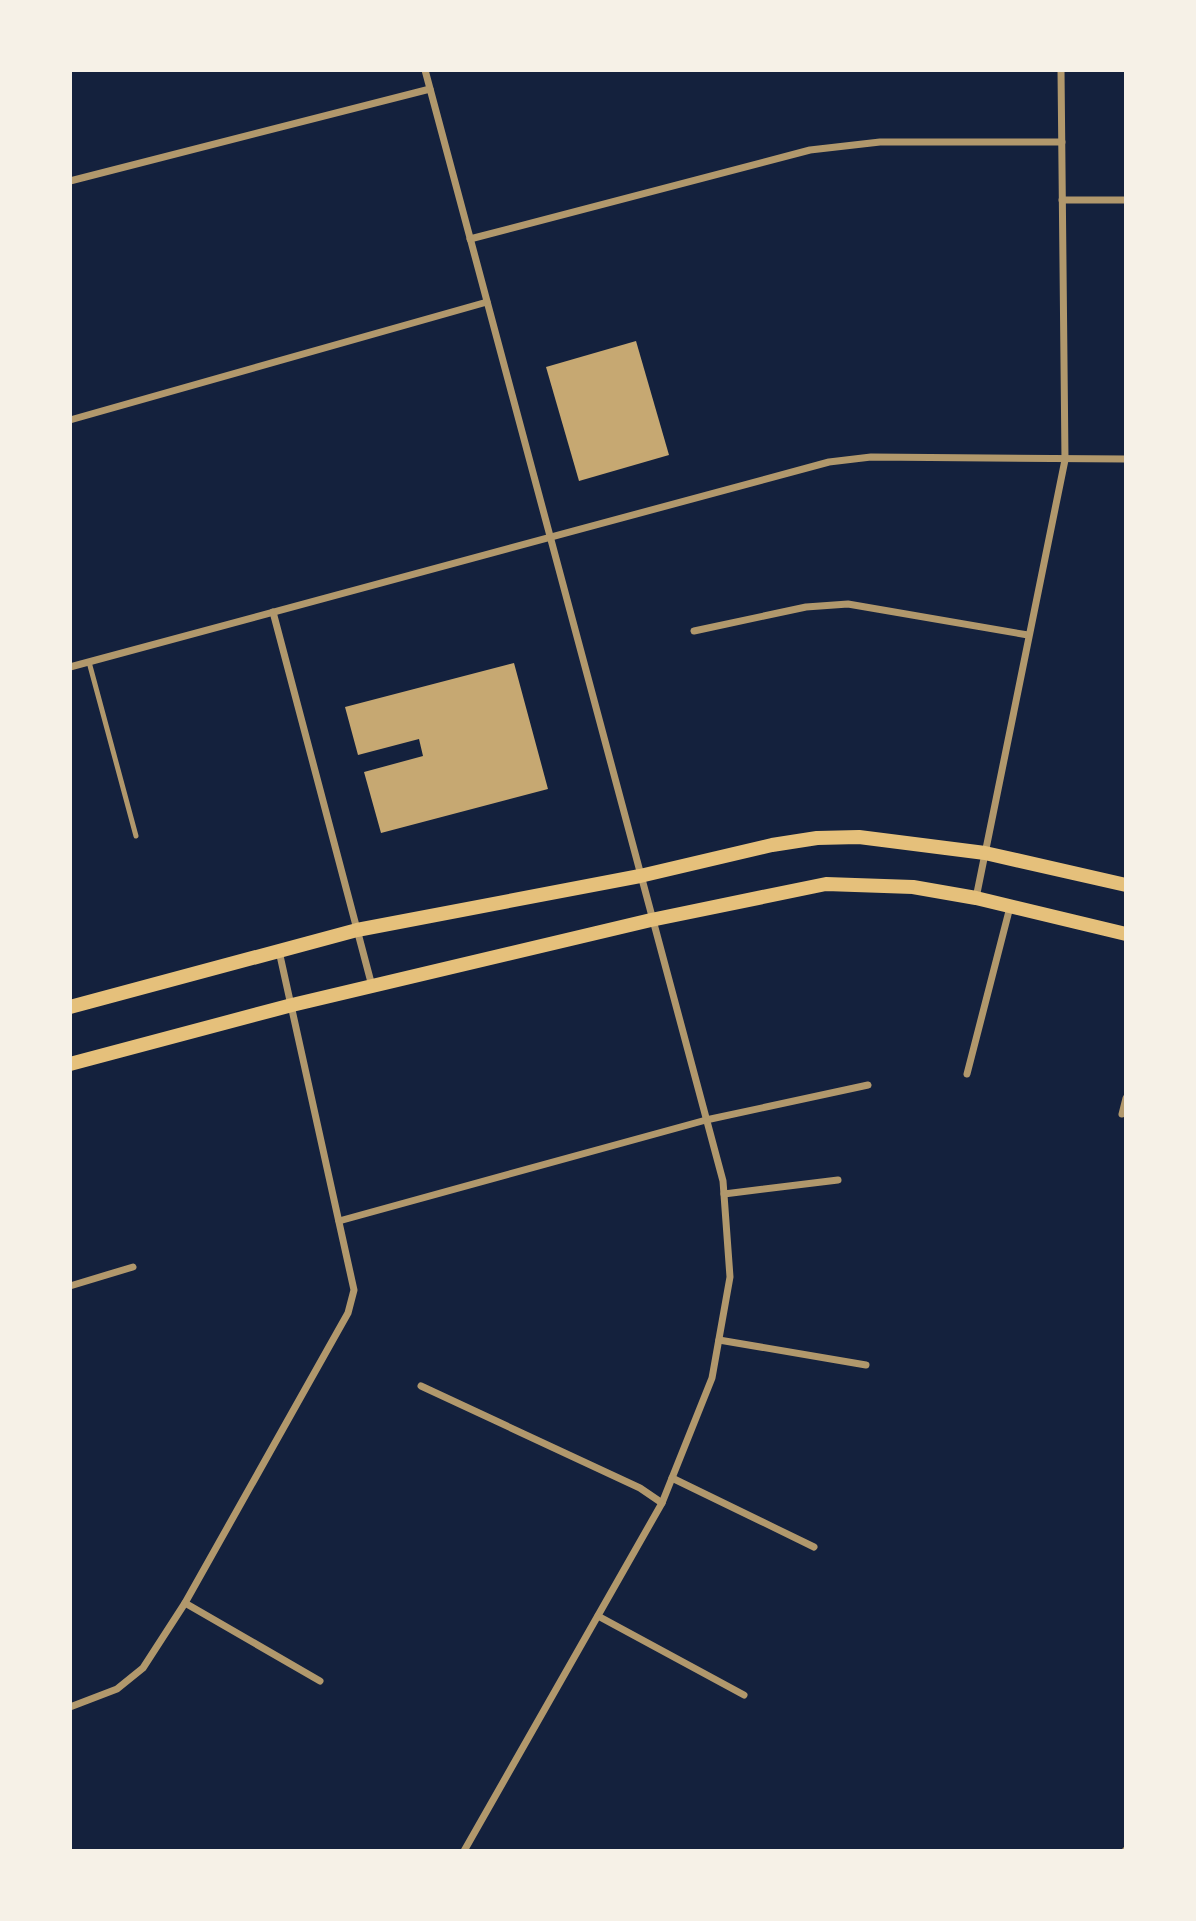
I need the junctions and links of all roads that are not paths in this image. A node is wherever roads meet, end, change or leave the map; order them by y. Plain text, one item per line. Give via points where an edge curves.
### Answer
1 (425, 70) edge
2 (1061, 70) edge
3 (430, 89) junction
4 (1062, 142) junction
5 (70, 181) edge
6 (1062, 200) junction
7 (1126, 200) edge
8 (470, 239) junction
9 (487, 302) junction
10 (70, 420) edge
11 (1126, 459) edge
12 (1065, 460) junction
13 (550, 537) junction
14 (273, 612) junction
15 (694, 631) dead end
16 (1028, 635) junction
17 (89, 662) junction
18 (70, 667) edge
19 (135, 836) dead end
20 (985, 853) junction
21 (640, 876) junction
22 (1126, 885) edge
23 (976, 898) junction
24 (1010, 907) junction
25 (651, 920) junction
26 (357, 930) junction
27 (1126, 934) edge
28 (279, 951) junction
29 (372, 986) junction
30 (292, 1005) junction
31 (70, 1007) edge
32 (70, 1064) edge
33 (967, 1074) dead end
34 (868, 1085) dead end
35 (1126, 1098) edge
36 (1122, 1114) dead end
37 (706, 1120) junction
38 (838, 1180) dead end
39 (724, 1194) junction
40 (339, 1221) junction
41 (133, 1267) dead end
42 (70, 1286) edge
43 (719, 1340) junction
44 (866, 1365) dead end
45 (421, 1386) dead end
46 (672, 1478) junction
47 (662, 1503) junction
48 (814, 1547) dead end
49 (185, 1603) junction
50 (598, 1616) junction
51 (320, 1681) dead end
52 (744, 1695) dead end
53 (70, 1707) edge
54 (464, 1851) edge

1 - 3 street
2 - 4 street
3 - 5 street
3 - 8 street
4 - 6 street
4 - 8 street via 880,142 810,150
6 - 7 street
6 - 12 street
8 - 9 street
9 - 10 street
9 - 13 street
11 - 12 street
12 - 13 street via 871,457 829,462
12 - 16 street
13 - 14 street
13 - 21 street
14 - 17 street
14 - 26 street
15 - 16 street via 806,607 848,604
16 - 20 street
17 - 18 street
17 - 19 lane
20 - 21 main road via 859,837 817,838
20 - 22 main road
20 - 23 street
21 - 25 street
21 - 26 main road
23 - 24 main road
23 - 25 main road via 913,887 826,884
24 - 27 main road
24 - 33 street
25 - 29 main road
25 - 37 street
26 - 28 main road
26 - 29 street
28 - 30 street
28 - 31 main road
29 - 30 main road
30 - 32 main road
30 - 40 street
34 - 37 street
35 - 36 street
37 - 39 street
37 - 40 street
38 - 39 street
39 - 43 street via 730,1277
40 - 49 street via 354,1290 348,1313
41 - 42 street
43 - 44 street
43 - 46 street via 712,1378
45 - 47 street
46 - 47 street
46 - 48 street
47 - 50 street
49 - 51 street
49 - 53 street via 143,1668 117,1689
50 - 52 street
50 - 54 street

